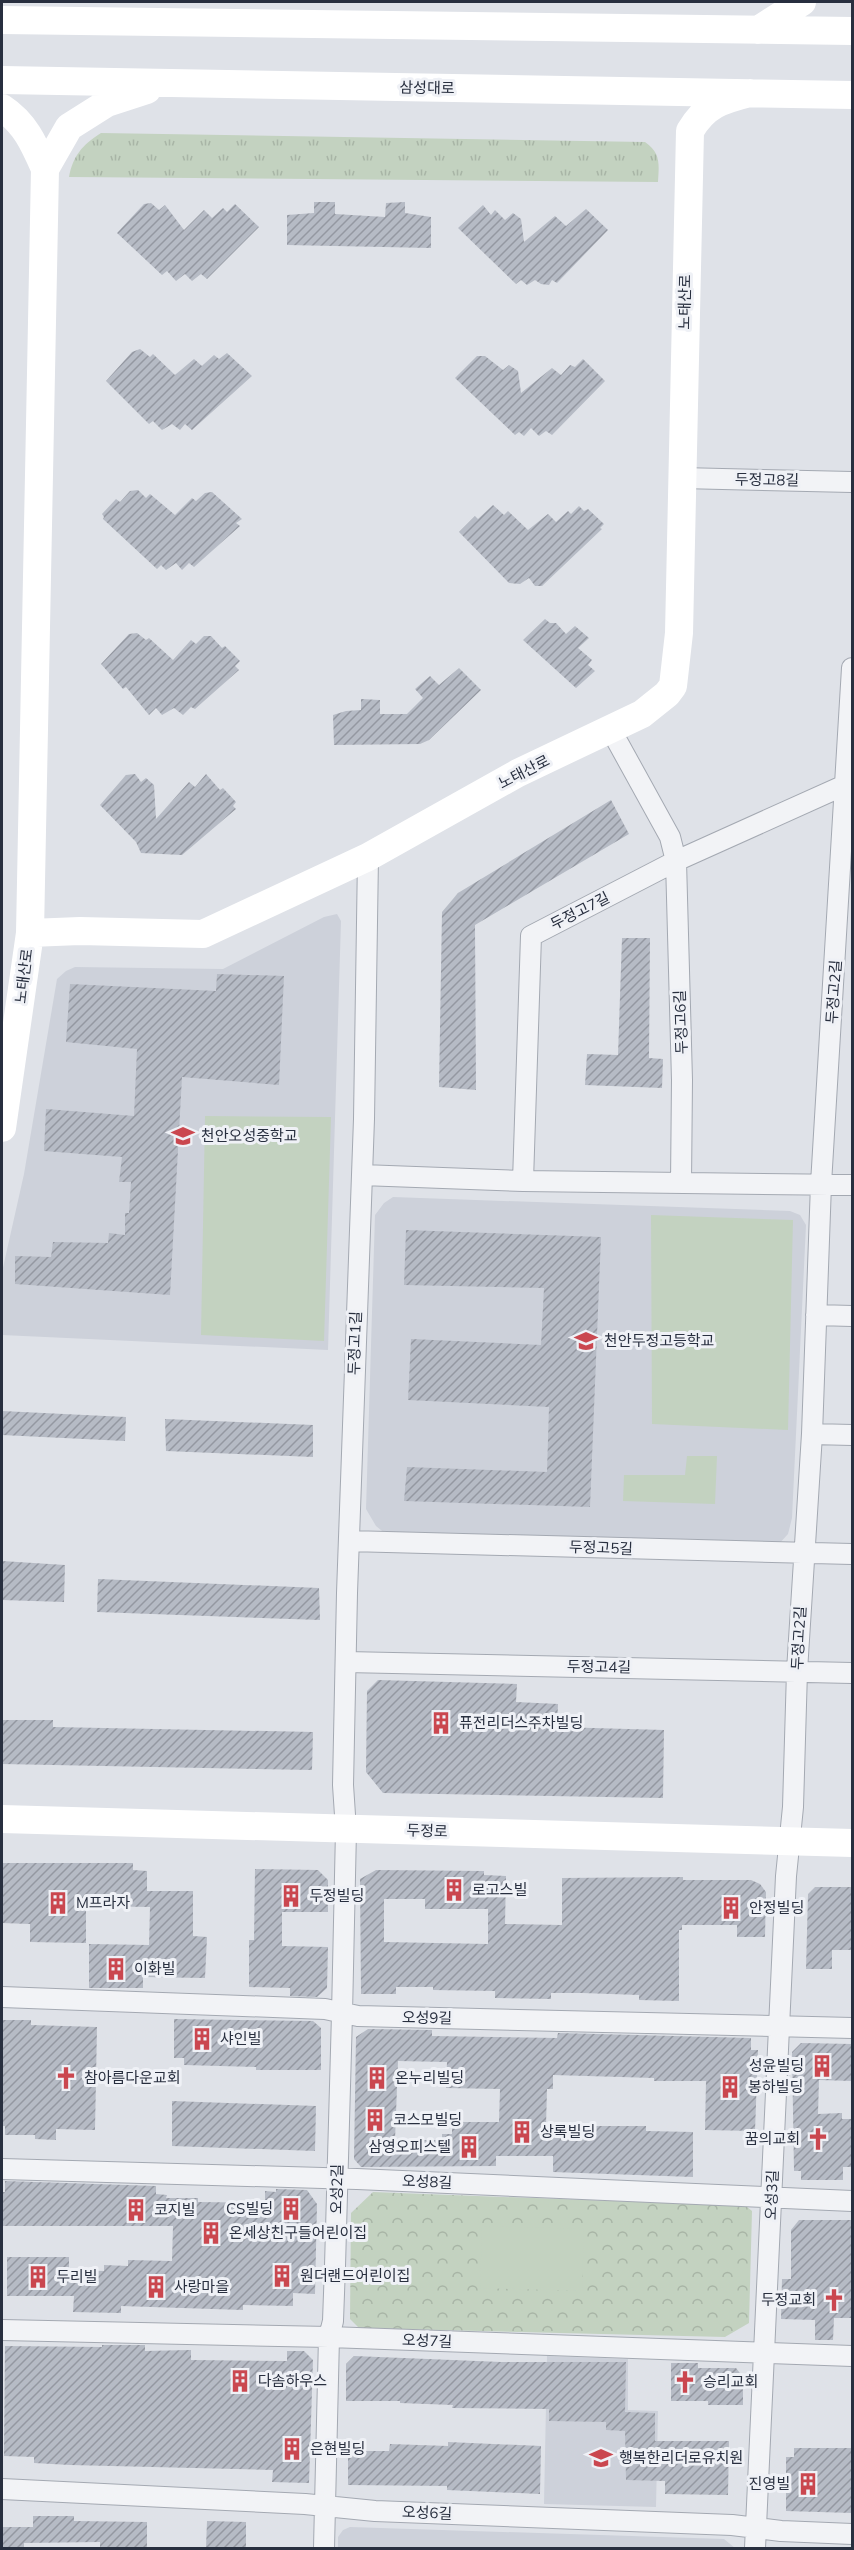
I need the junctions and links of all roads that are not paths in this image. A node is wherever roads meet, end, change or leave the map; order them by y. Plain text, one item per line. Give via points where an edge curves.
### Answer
1 (131, 2) edge
2 (802, 2) edge
3 (2, 20) edge
4 (169, 23) junction
5 (758, 30) junction
6 (852, 31) edge
7 (2, 80) edge
8 (171, 83) junction
9 (621, 91) junction
10 (750, 93) junction
11 (852, 95) edge
12 (2, 108) edge
13 (690, 131) junction
14 (45, 169) junction
15 (681, 478) junction
16 (852, 482) edge
17 (852, 668) edge
18 (611, 730) junction
19 (850, 784) edge
20 (368, 857) junction
21 (676, 861) junction
22 (30, 933) junction
23 (2, 1128) edge
24 (362, 1175) junction
25 (523, 1181) junction
26 (681, 1183) junction
27 (821, 1184) junction
28 (852, 1185) edge
29 (816, 1315) junction
30 (852, 1316) edge
31 (812, 1434) junction
32 (852, 1435) edge
33 (349, 1541) junction
34 (804, 1554) junction
35 (852, 1554) edge
36 (346, 1662) junction
37 (797, 1671) junction
38 (852, 1673) edge
39 (2, 1820) edge
40 (346, 1830) junction
41 (791, 1842) junction
42 (852, 1843) edge
43 (2, 1997) edge
44 (342, 2014) junction
45 (779, 2026) junction
46 (852, 2028) edge
47 (2, 2169) edge
48 (337, 2178) junction
49 (771, 2196) junction
50 (852, 2201) edge
51 (2, 2330) edge
52 (329, 2337) junction
53 (763, 2353) junction
54 (852, 2356) edge
55 (2, 2489) edge
56 (326, 2508) junction
57 (757, 2527) junction
58 (852, 2534) edge
59 (324, 2548) edge
60 (755, 2548) edge

1 - 4 street
2 - 5 street
3 - 4 street
4 - 5 street
5 - 6 street
7 - 8 street, 삼성대로
8 - 9 street, 삼성대로
8 - 14 street via 107,102 87,114 69,127
9 - 10 street, 삼성대로
9 - 13 street via 657,103 677,116
10 - 11 street, 삼성대로
10 - 13 street via 722,100 699,115
12 - 14 street via 31,136
13 - 15 street, 노태산로
14 - 22 street
15 - 16 street, 두정고8길
15 - 18 street, 노태산로 via 679,633 674,686 642,714
17 - 19 street, 두정고2길
18 - 20 street, 노태산로 via 518,773
18 - 21 street, 두정고6길 via 670,837
19 - 21 street, 두정고7길
19 - 27 street, 두정고2길
20 - 22 street, 노태산로 via 203,934
20 - 24 street, 두정고1길
21 - 25 street, 두정고7길 via 531,936
21 - 26 street, 두정고6길
22 - 23 street, 노태산로
24 - 25 street
24 - 33 street, 두정고1길
25 - 26 street
26 - 27 street
27 - 28 street
27 - 29 street, 두정고2길
29 - 30 street
29 - 31 street, 두정고2길
31 - 32 street
31 - 34 street, 두정고2길
33 - 34 street, 두정고5길
33 - 36 street, 두정고1길
34 - 35 street, 두정고5길
34 - 37 street, 두정고2길
36 - 37 street, 두정고4길
36 - 40 street, 두정고1길
37 - 38 street, 두정고4길
37 - 41 street, 두정고2길
39 - 40 street, 두정로
40 - 41 street, 두정로
40 - 44 street, 오성2길
41 - 42 street, 두정로
41 - 45 street, 오성3길
43 - 44 street, 오성9길 via 314,2009
44 - 45 street, 오성9길
44 - 48 street, 오성2길
45 - 46 street, 오성9길
45 - 49 street, 오성3길
47 - 48 street, 오성8길
48 - 49 street, 오성8길
48 - 52 street, 오성2길 via 336,2266
49 - 50 street, 오성8길
49 - 53 street, 오성3길
51 - 52 street, 오성7길
52 - 53 street, 오성7길
52 - 56 street, 오성2길
53 - 54 street, 오성7길
53 - 57 street, 오성3길
55 - 56 street, 오성6길
56 - 57 street, 오성6길
56 - 59 street, 오성2길
57 - 58 street, 오성6길
57 - 60 street, 오성3길

